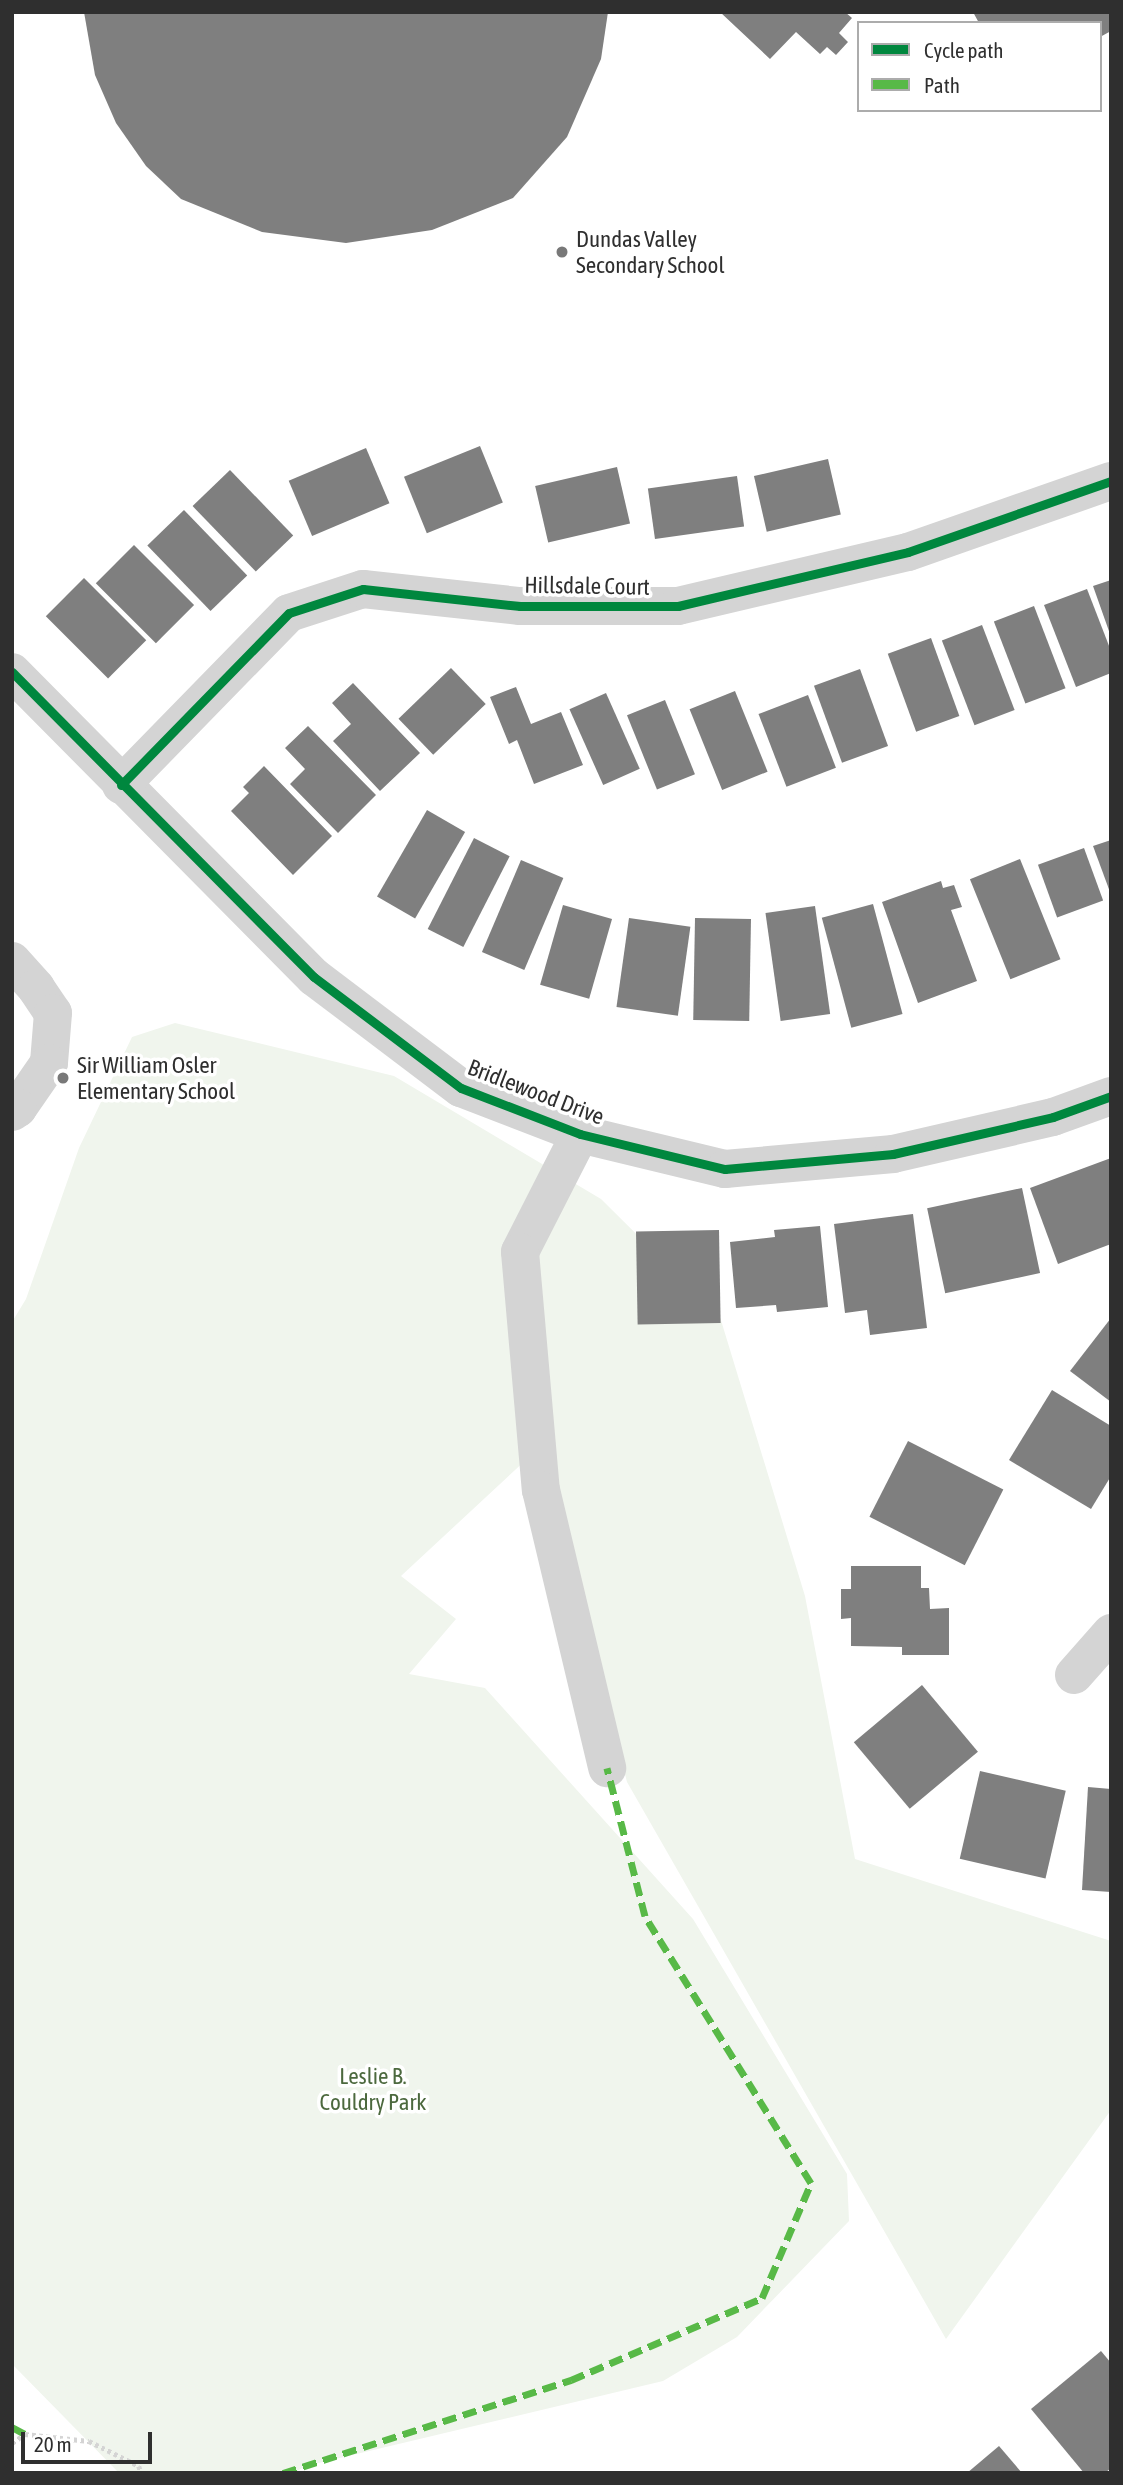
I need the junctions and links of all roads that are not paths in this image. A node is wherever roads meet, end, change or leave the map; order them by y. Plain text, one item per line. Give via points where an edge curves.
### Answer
1 (1111, 481) edge
2 (12, 672) edge
3 (121, 785) junction
4 (12, 961) edge
5 (1111, 1096) edge
6 (12, 1112) edge
7 (580, 1133) junction
8 (1111, 1633) edge
9 (1073, 1675) dead end
10 (607, 1768) dead end

1 - 3 street, Hillsdale Court via 908,552 678,606 520,606 363,589 289,613
2 - 3 street, Bridlewood Drive
3 - 7 street, Bridlewood Drive via 314,977 461,1088
4 - 6 street via 53,1013 49,1062
5 - 7 street, Bridlewood Drive via 1053,1117 893,1154 725,1169
7 - 10 street via 520,1252 541,1490
8 - 9 street

